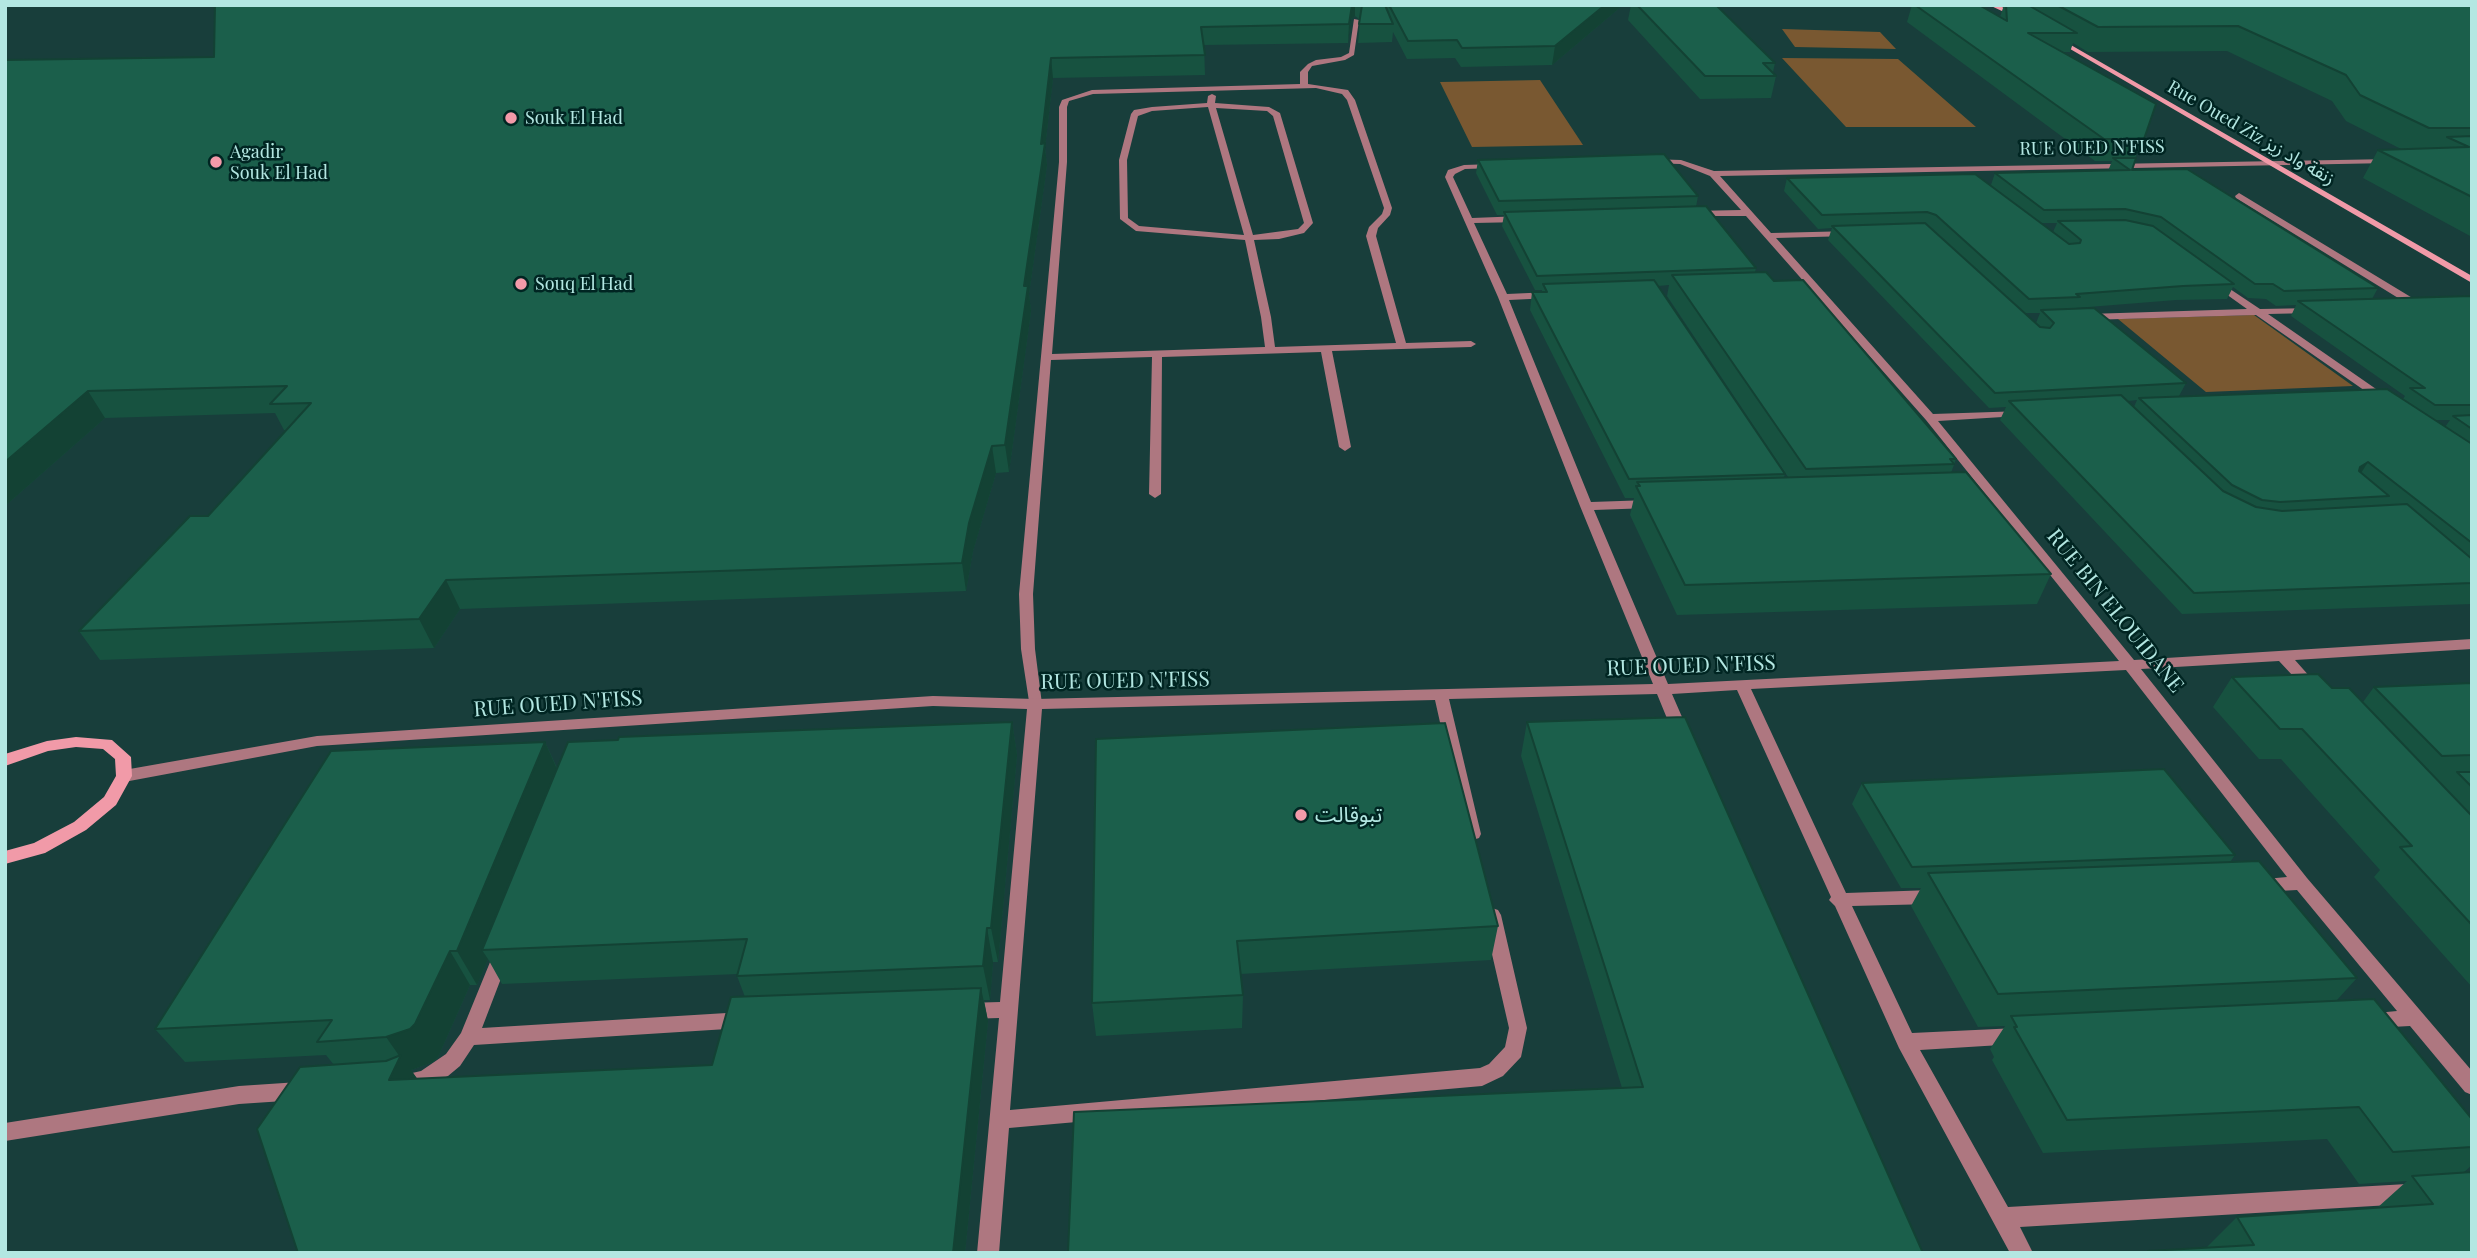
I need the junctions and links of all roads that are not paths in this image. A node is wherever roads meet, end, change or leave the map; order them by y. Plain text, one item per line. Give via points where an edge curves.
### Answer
1 (1992, 5) edge
2 (2007, 5) edge
3 (2014, 14) junction
4 (1356, 20) dead end
5 (2026, 21) edge
6 (2049, 34) edge
7 (1304, 86) junction
8 (1212, 88) junction
9 (1211, 105) junction
10 (2404, 160) edge
11 (1640, 161) edge
12 (2270, 163) junction
13 (1505, 166) edge
14 (1961, 171) junction
15 (1713, 174) junction
16 (1971, 179) edge
17 (2239, 196) dead end
18 (1748, 213) junction
19 (1678, 215) edge
20 (1538, 219) edge
21 (1469, 221) junction
22 (1858, 232) edge
23 (1769, 236) junction
24 (1249, 238) junction
25 (2203, 273) edge
26 (2472, 280) edge
27 (1814, 286) junction
28 (1801, 287) edge
29 (1559, 295) edge
30 (1503, 297) junction
31 (2433, 306) edge
32 (2393, 307) edge
33 (2420, 307) junction
34 (2324, 310) edge
35 (2256, 312) junction
36 (2080, 317) edge
37 (1471, 344) dead end
38 (1402, 346) junction
39 (1326, 348) junction
40 (1270, 349) junction
41 (1157, 354) junction
42 (1045, 357) junction
43 (2376, 394) junction
44 (2349, 396) edge
45 (2395, 407) edge
46 (2036, 412) edge
47 (1930, 418) junction
48 (1345, 447) dead end
49 (1154, 494) dead end
50 (1668, 503) edge
51 (1586, 506) junction
52 (2472, 644) edge
53 (2283, 656) junction
54 (2130, 665) junction
55 (1742, 686) junction
56 (1664, 689) junction
57 (1441, 695) junction
58 (2320, 696) edge
59 (1035, 704) junction
60 (1689, 751) edge
61 (5, 760) edge
62 (124, 776) junction
63 (1478, 855) edge
64 (5, 858) edge
65 (2301, 883) junction
66 (2246, 885) edge
67 (1487, 895) edge
68 (1947, 896) edge
69 (1838, 900) junction
70 (508, 936) edge
71 (1009, 1010) junction
72 (942, 1012) edge
73 (2414, 1018) junction
74 (768, 1019) edge
75 (2359, 1020) edge
76 (2029, 1036) edge
77 (469, 1037) junction
78 (1906, 1042) junction
79 (384, 1084) edge
80 (2472, 1086) edge
81 (318, 1089) edge
82 (998, 1120) junction
83 (5, 1132) edge
84 (2430, 1193) edge
85 (2004, 1218) junction
86 (988, 1253) edge
87 (2022, 1253) edge

1 - 3 street
2 - 3 street
3 - 5 street
4 - 7 street via 1352,54 1310,65 1304,72
6 - 12 street, Rue Oued Ziz زنقة واد زيز
7 - 8 street
7 - 38 street via 1337,89 1351,100 1388,208 1371,236
8 - 9 street
8 - 42 street via 1092,92 1064,103
9 - 24 street
9 - 24 street via 1269,109 1277,115 1309,223 1301,231
9 - 24 street via 1137,112 1123,160 1124,219 1148,230
10 - 12 street, RUE OUED N'FISS
11 - 15 street via 1681,162
12 - 14 street, RUE OUED N'FISS
12 - 26 street, Rue Oued Ziz زنقة واد زيز
13 - 21 street via 1464,167 1451,172
14 - 15 street, RUE OUED N'FISS
14 - 16 street
15 - 18 street, RUE BIN ELOUIDANE
17 - 33 street
18 - 19 street
18 - 23 street, RUE BIN ELOUIDANE
20 - 21 street
21 - 30 street
22 - 23 street
23 - 27 street, RUE BIN ELOUIDANE
24 - 40 street
25 - 35 street
27 - 28 street
27 - 47 street, RUE BIN ELOUIDANE
29 - 30 street
30 - 51 street
31 - 33 street
32 - 33 street
34 - 35 street
35 - 36 street
35 - 43 street
37 - 38 street
38 - 39 street
39 - 40 street
39 - 48 street
40 - 41 street
41 - 42 street
41 - 49 street
42 - 59 street via 1026,594
43 - 44 street
43 - 45 street
46 - 47 street
47 - 54 street, RUE BIN ELOUIDANE via 1984,494
50 - 51 street
51 - 56 street
52 - 53 street, RUE OUED N'FISS
53 - 54 street, RUE OUED N'FISS
53 - 58 street
54 - 55 street, RUE OUED N'FISS
54 - 65 street, RUE BIN ELOUIDANE
55 - 56 street, RUE OUED N'FISS
55 - 69 street
56 - 57 street, RUE OUED N'FISS
56 - 60 street
57 - 59 street, RUE OUED N'FISS
57 - 63 street
59 - 62 street, RUE OUED N'FISS via 933,701 590,729 317,741
59 - 71 street
61 - 62 street via 47,746 107,744 123,757
62 - 64 street via 110,801 80,826 39,848
65 - 66 street
65 - 73 street, RUE BIN ELOUIDANE
67 - 82 street via 1518,1028 1514,1051 1482,1077
68 - 69 street
69 - 78 street
70 - 77 street
71 - 72 street
71 - 82 street
73 - 75 street
73 - 80 street, RUE BIN ELOUIDANE
74 - 77 street
76 - 78 street
77 - 79 street via 441,1070 424,1079
78 - 85 street
81 - 83 street via 239,1095
82 - 86 street
84 - 85 street
85 - 87 street

